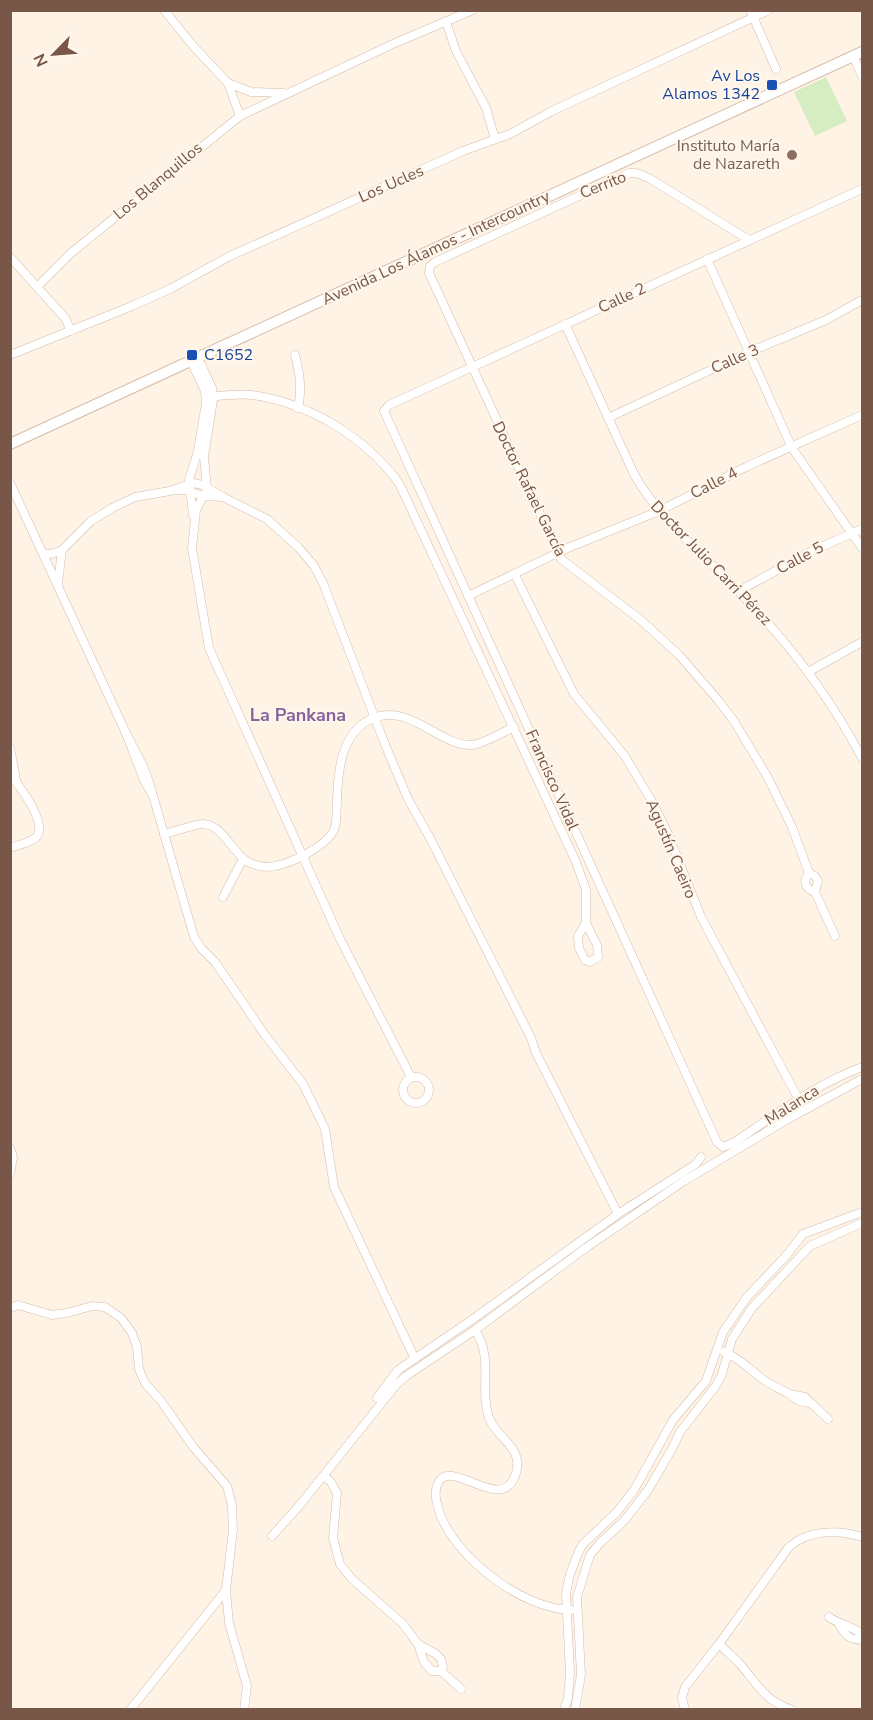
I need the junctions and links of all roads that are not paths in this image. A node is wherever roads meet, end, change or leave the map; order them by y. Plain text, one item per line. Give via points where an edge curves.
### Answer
1 (164, 10) edge
2 (175, 10) edge
3 (472, 10) edge
4 (769, 10) edge
5 (752, 14) edge
6 (446, 22) junction
7 (176, 26) junction
8 (858, 54) edge
9 (776, 69) dead end
10 (862, 76) edge
11 (228, 83) junction
12 (291, 92) junction
13 (240, 116) junction
14 (495, 139) junction
15 (862, 189) edge
16 (749, 240) junction
17 (10, 257) edge
18 (707, 259) junction
19 (430, 278) joint
20 (37, 287) junction
21 (862, 300) edge
22 (565, 324) junction
23 (71, 331) junction
24 (749, 352) junction
25 (10, 355) edge
26 (295, 355) dead end
27 (194, 359) junction
28 (471, 366) junction
29 (209, 397) junction
30 (298, 408) junction
31 (384, 411) joint
32 (862, 415) edge
33 (608, 417) junction
34 (10, 444) edge
35 (792, 448) junction
36 (10, 483) edge
37 (207, 487) junction
38 (189, 488) junction
39 (203, 496) junction
40 (223, 497) junction
41 (658, 511) junction
42 (194, 519) junction
43 (862, 529) edge
44 (852, 533) junction
45 (862, 548) edge
46 (62, 550) junction
47 (557, 553) junction
48 (43, 554) junction
49 (515, 574) junction
50 (58, 585) junction
51 (739, 591) junction
52 (468, 596) junction
53 (862, 642) edge
54 (808, 672) junction
55 (375, 717) junction
56 (514, 728) junction
57 (10, 748) edge
58 (862, 758) edge
59 (13, 778) edge
60 (164, 834) junction
61 (10, 848) edge
62 (302, 856) junction
63 (243, 859) junction
64 (223, 897) dead end
65 (586, 923) dead end
66 (836, 936) dead end
67 (862, 1067) edge
68 (411, 1077) dead end
69 (862, 1079) edge
70 (799, 1100) junction
71 (723, 1147) joint
72 (10, 1148) edge
73 (701, 1156) dead end
74 (10, 1174) edge
75 (862, 1212) edge
76 (618, 1214) junction
77 (862, 1222) edge
78 (788, 1254) junction
79 (798, 1261) junction
80 (10, 1308) edge
81 (475, 1330) junction
82 (717, 1350) junction
83 (728, 1353) junction
84 (415, 1359) junction
85 (377, 1398) dead end
86 (828, 1419) dead end
87 (643, 1475) junction
88 (324, 1476) junction
89 (653, 1480) junction
90 (272, 1536) dead end
91 (862, 1537) edge
92 (226, 1590) junction
93 (566, 1610) junction
94 (578, 1610) junction
95 (829, 1617) dead end
96 (862, 1640) edge
97 (418, 1644) junction
98 (719, 1644) junction
99 (441, 1671) junction
100 (461, 1689) dead end
101 (130, 1710) edge
102 (244, 1710) edge
103 (564, 1710) edge
104 (576, 1710) edge
105 (685, 1710) edge
106 (792, 1710) edge

1 - 7 street
2 - 7 street
3 - 6 street, Los Blanquillos
4 - 5 street, Los Ucles
5 - 9 street
5 - 14 street, Los Ucles
6 - 12 street, Los Blanquillos
6 - 14 street via 462,64 486,108
7 - 11 street
8 - 10 street
8 - 27 main road, Avenida Los Álamos - Intercountry
11 - 12 street, Los Blanquillos via 251,92
11 - 13 street
12 - 13 street, Los Blanquillos
13 - 20 street, Los Blanquillos via 71,253
14 - 23 street, Los Ucles
15 - 16 street, Calle 2
16 - 18 street, Calle 2
16 - 19 street, Cerrito via 649,178 629,173 435,262 429,269
17 - 20 street
18 - 22 street, Calle 2
18 - 24 street
19 - 28 street, Doctor Rafael García
20 - 23 street via 65,318
21 - 24 street, Calle 3 via 826,320
22 - 28 street, Calle 2
22 - 33 street, Doctor Julio Carri Pérez
23 - 25 street, Los Ucles
24 - 33 street, Calle 3
24 - 35 street
26 - 30 street via 301,381
27 - 29 street
27 - 34 main road, Avenida Los Álamos - Intercountry
28 - 31 street, Calle 2 via 389,405
28 - 47 street, Doctor Rafael García
29 - 30 street via 253,395
29 - 37 street via 212,411 204,457
29 - 38 street
30 - 56 street via 352,437 399,483
31 - 52 street, Francisco Vidal
32 - 35 street, Calle 4
33 - 41 street, Doctor Julio Carri Pérez via 634,474
35 - 41 street, Calle 4
35 - 44 street
36 - 48 street
37 - 38 street via 199,484
37 - 39 street
37 - 40 street
38 - 39 street
38 - 42 street
38 - 46 street via 141,495 112,508 91,521
39 - 40 street
39 - 42 street
40 - 55 street via 267,519 314,566
41 - 47 street, Calle 4
41 - 51 street, Doctor Julio Carri Pérez
42 - 62 street via 192,556 210,654
43 - 44 street, Calle 5
44 - 45 street
44 - 51 street, Calle 5
46 - 48 street
46 - 50 street
47 - 49 street, Calle 4
47 - 66 street, Doctor Rafael García via 680,656 734,721 792,827 808,873 818,881 815,892
48 - 50 street
49 - 52 street, Calle 4
49 - 70 street, Agustín Caeiro via 574,694 624,755 657,811 701,917
50 - 60 street via 153,796
51 - 54 street, Doctor Julio Carri Pérez
52 - 71 street, Francisco Vidal via 712,1132
53 - 54 street
54 - 58 street, Doctor Julio Carri Pérez via 841,718
55 - 56 street via 409,718 468,745
55 - 62 street via 354,732 346,744 333,832
55 - 76 street via 408,799
56 - 65 street via 583,880
57 - 59 street
59 - 61 street via 34,811 39,828 33,839
60 - 63 street via 205,824 214,828
60 - 84 street via 194,937 303,1084 326,1132 334,1187
62 - 63 street via 272,867
62 - 68 street
63 - 64 street
67 - 70 street, Malanca
69 - 81 street via 684,1181
70 - 71 street, Malanca
72 - 74 street
73 - 76 street via 696,1164
75 - 78 street via 806,1232
76 - 84 street
77 - 79 street via 810,1246
78 - 79 street
78 - 82 street via 733,1315
79 - 83 street via 741,1323
80 - 92 street via 18,1305 52,1315 105,1307 121,1318 137,1347 145,1383 227,1486 233,1530
81 - 88 street via 402,1379
81 - 93 street via 486,1359 489,1418 515,1451 518,1468 510,1483 498,1488 481,1487 451,1474 445,1476 436,1489 438,1507 455,1541 488,1574 527,1597
82 - 83 street
82 - 87 street via 706,1381 673,1420
83 - 86 street via 766,1382 803,1403 811,1403
83 - 89 street via 716,1387 684,1426
84 - 85 street via 395,1373
87 - 89 street
87 - 93 street via 623,1505 579,1551 568,1583
88 - 90 street
88 - 97 street via 338,1493 333,1538 340,1564 403,1624
89 - 94 street via 624,1521 590,1555 578,1592
91 - 98 street via 825,1533 795,1542
92 - 101 street
92 - 102 street via 229,1623 247,1686
93 - 94 street
93 - 103 street via 570,1674
94 - 104 street via 581,1675
95 - 96 street via 849,1625
97 - 99 street via 426,1665 432,1671
97 - 99 street via 441,1659
98 - 105 street via 685,1687
98 - 106 street via 764,1694
99 - 100 street

